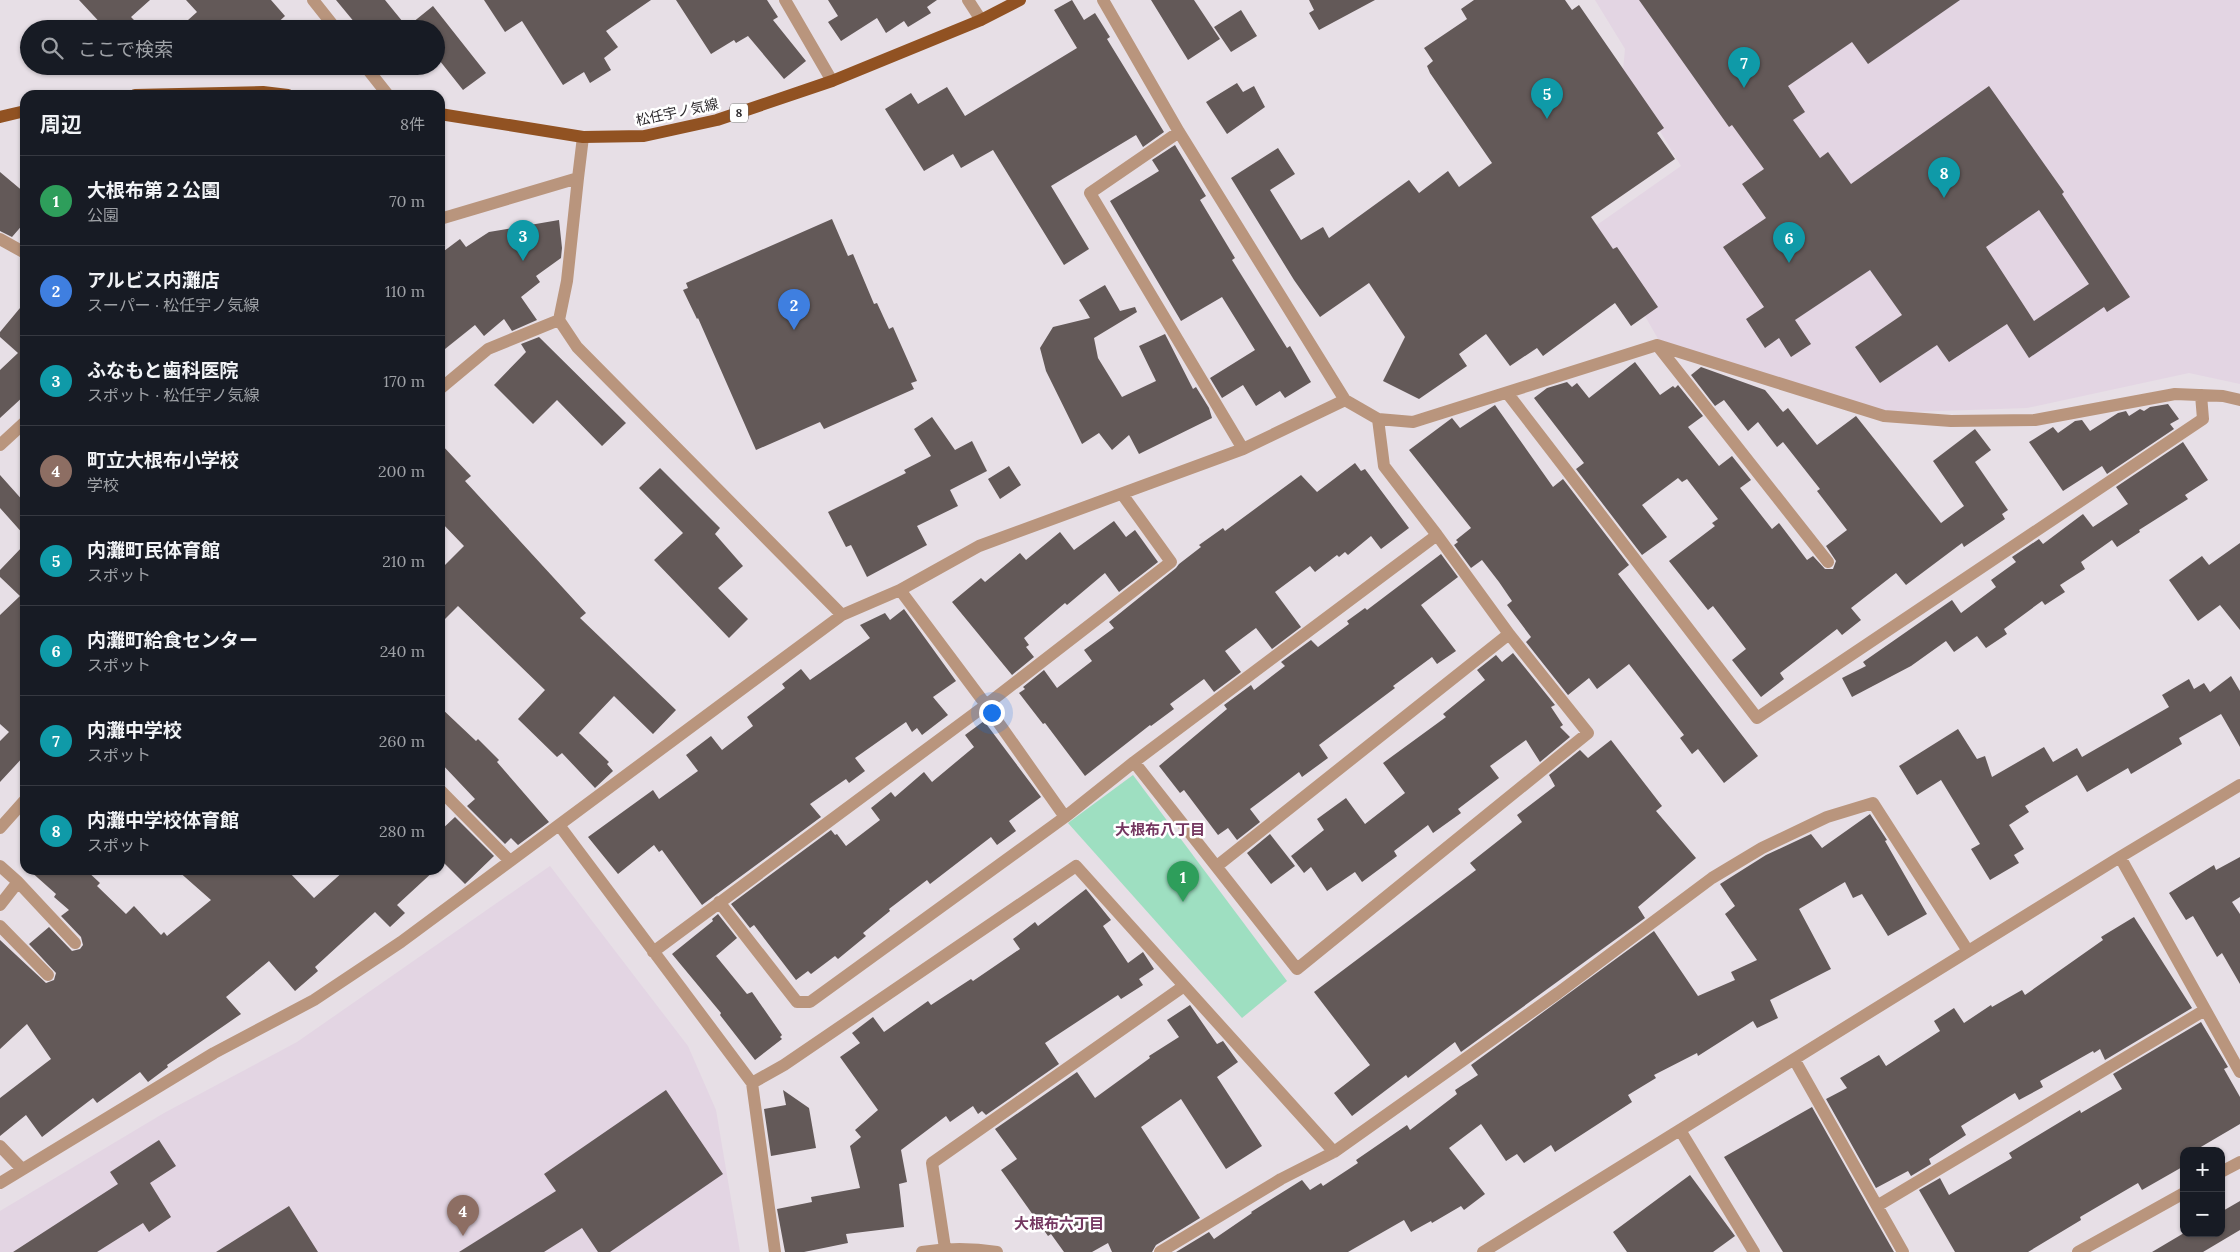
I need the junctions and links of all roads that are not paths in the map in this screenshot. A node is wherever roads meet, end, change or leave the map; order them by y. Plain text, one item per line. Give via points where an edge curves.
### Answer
1 (313, 0) edge
2 (785, 0) edge
3 (968, 0) edge
4 (1020, 0) edge
5 (1103, 0) edge
6 (329, 20) edge
7 (981, 20) junction
8 (372, 75) edge
9 (832, 81) junction
10 (384, 90) edge
11 (20, 113) edge
12 (445, 115) edge
13 (0, 117) edge
14 (1179, 132) junction
15 (583, 137) junction
16 (578, 178) junction
17 (445, 218) edge
18 (0, 239) edge
19 (20, 251) edge
20 (559, 320) junction
21 (1657, 345) junction
22 (445, 384) edge
23 (1508, 394) junction
24 (2201, 395) junction
25 (1346, 400) junction
26 (2240, 400) edge
27 (1378, 419) junction
28 (20, 427) edge
29 (0, 445) edge
30 (1243, 449) junction
31 (1122, 494) junction
32 (1437, 535) junction
33 (1828, 562) dead end
34 (900, 590) junction
35 (842, 615) junction
36 (1508, 634) junction
37 (986, 705) junction
38 (1134, 762) junction
39 (2240, 785) edge
40 (445, 795) edge
41 (20, 806) edge
42 (1065, 817) junction
43 (559, 826) junction
44 (0, 828) edge
45 (2120, 857) junction
46 (510, 862) junction
47 (0, 866) edge
48 (1217, 866) junction
49 (18, 882) junction
50 (719, 902) junction
51 (0, 905) edge
52 (0, 926) edge
53 (75, 943) dead end
54 (1968, 951) junction
55 (653, 952) junction
56 (48, 975) dead end
57 (1184, 986) junction
58 (2205, 1010) junction
59 (1794, 1059) junction
60 (2240, 1072) edge
61 (752, 1083) junction
62 (1680, 1130) junction
63 (0, 1146) edge
64 (1334, 1152) junction
65 (2240, 1162) edge
66 (22, 1169) junction
67 (2225, 1170) edge
68 (0, 1183) edge
69 (2180, 1195) edge
70 (1877, 1206) junction
71 (945, 1248) junction
72 (775, 1252) edge
73 (922, 1252) edge
74 (997, 1252) edge
75 (1160, 1252) edge
76 (1483, 1252) edge
77 (1754, 1252) edge
78 (1903, 1252) edge
79 (2078, 1252) edge

1 - 6 street
2 - 9 street
3 - 7 street
4 - 7 main road, 松任宇ノ気線 / 8
5 - 14 street
7 - 9 main road, 松任宇ノ気線 / 8
8 - 10 street
9 - 15 main road, 松任宇ノ気線 / 8 via 717,120 644,136
11 - 13 main road
12 - 15 main road, 松任宇ノ気線 / 8
14 - 25 street
14 - 30 street via 1090,194
15 - 16 street
16 - 17 street
16 - 20 street via 567,280
18 - 19 street
20 - 22 street via 488,349
20 - 35 street via 577,348
21 - 23 street
21 - 24 street via 1884,416 1951,421 2035,420 2174,394
21 - 33 street
23 - 24 street via 1757,718 2203,419
23 - 27 street via 1413,422
24 - 26 street
25 - 27 street
25 - 30 street
27 - 32 street via 1384,466
28 - 29 street
30 - 31 street
31 - 34 street via 979,546
31 - 37 street via 1171,562
32 - 36 street
32 - 38 street
34 - 35 street
34 - 37 street
35 - 43 street
36 - 48 street
36 - 48 street via 1588,733 1297,969
37 - 42 street
37 - 50 street
38 - 42 street
38 - 48 street
39 - 45 street
40 - 46 street
41 - 44 street
42 - 50 street via 810,1002 797,1002
43 - 46 street
43 - 55 street
45 - 54 street
45 - 58 street
46 - 66 street via 401,942 314,1000 214,1053
47 - 49 street
49 - 51 street
49 - 53 street
50 - 55 street
52 - 56 street
54 - 59 street
54 - 64 street via 1873,803 1827,817 1762,848 1712,878 1558,993
55 - 61 street
57 - 61 street via 1076,866 784,1065
57 - 64 street
57 - 71 street via 932,1163
58 - 60 street
58 - 70 street
59 - 62 street
59 - 70 street
61 - 72 street
62 - 76 street
62 - 77 street
63 - 66 street
64 - 75 street via 1281,1179
65 - 67 street
66 - 68 street
69 - 79 street
70 - 78 street
71 - 73 street
71 - 74 street

